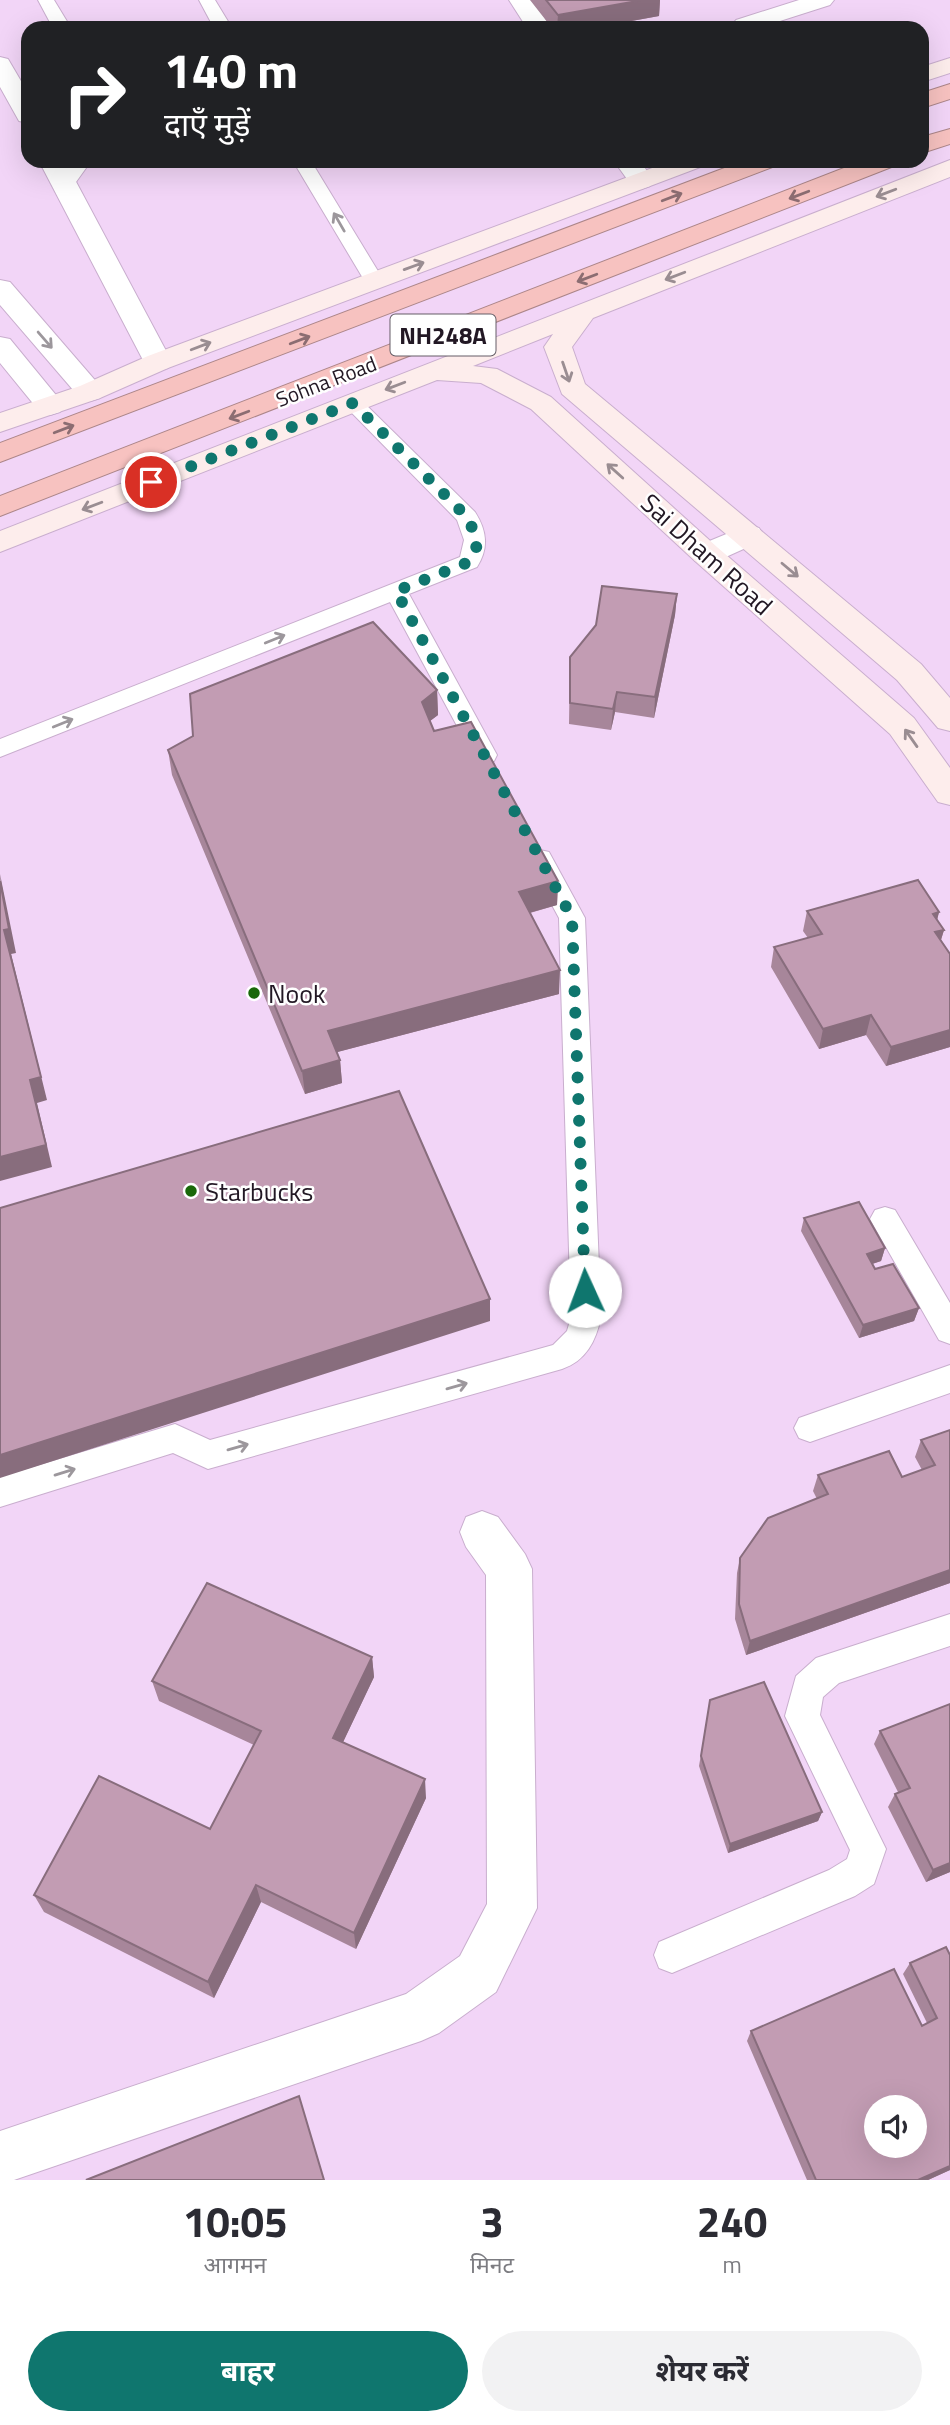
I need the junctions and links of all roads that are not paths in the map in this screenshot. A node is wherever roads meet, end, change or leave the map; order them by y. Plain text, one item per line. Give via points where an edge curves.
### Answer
1 (46, 0) edge
2 (207, 0) edge
3 (520, 0) edge
4 (821, 0) edge
5 (58, 21) edge
6 (219, 21) edge
7 (534, 21) edge
8 (756, 21) edge
9 (0, 64) edge
10 (950, 65) edge
11 (929, 72) edge
12 (950, 91) edge
13 (929, 98) edge
14 (21, 103) edge
15 (950, 135) edge
16 (929, 143) edge
17 (56, 168) edge
18 (77, 168) edge
19 (306, 168) edge
20 (652, 168) edge
21 (748, 168) edge
22 (867, 168) edge
23 (950, 168) edge
24 (634, 171) edge
25 (64, 185) junction
26 (373, 281) junction
27 (0, 288) edge
28 (583, 313) junction
29 (0, 345) edge
30 (158, 362) junction
31 (430, 373) junction
32 (90, 392) junction
33 (353, 403) junction
34 (50, 406) junction
35 (0, 423) edge
36 (0, 453) edge
37 (0, 507) edge
38 (748, 535) junction
39 (0, 542) edge
40 (706, 554) junction
41 (396, 591) junction
42 (950, 720) edge
43 (0, 748) edge
44 (494, 773) edge
45 (950, 793) edge
46 (527, 833) edge
47 (885, 1219) dead end
48 (950, 1331) edge
49 (950, 1379) edge
50 (810, 1428) dead end
51 (0, 1492) edge
52 (482, 1532) dead end
53 (950, 1630) edge
54 (672, 1955) dead end
55 (0, 2158) edge

1 - 5 lane
2 - 6 lane
3 - 7 street
4 - 8 street
9 - 14 street
10 - 11 main road
12 - 13 highway
15 - 16 highway
17 - 25 street
18 - 25 lane
26 -> 19 lane
20 - 24 main road
36 -> 21 highway, Sohna Road / NH248A
22 -> 37 highway, Sohna Road / NH248A
23 -> 28 main road
26 -> 24 main road
25 - 30 street
30 -> 26 main road
27 -> 32 street
28 - 31 main road
28 -> 38 main road, Sai Dham Road via 558,347 572,387
29 - 34 street
30 - 32 main road
31 -> 33 main road
40 -> 31 main road, Sai Dham Road via 541,403 487,375
32 - 34 main road
33 -> 39 main road
33 - 41 lane via 467,517 477,538 469,562
34 - 35 main road
38 - 40 street
38 -> 42 main road, Sai Dham Road via 909,672
45 -> 40 main road, Sai Dham Road via 902,726
43 -> 41 lane
41 - 44 lane
51 -> 46 lane via 175,1438 208,1455 562,1356 582,1338 586,1317 572,918
47 - 48 lane
49 - 50 lane
52 - 55 street via 509,1569 512,1908 478,1974 421,2015
53 - 54 lane via 828,1670 808,1688 802,1716 868,1849 861,1871

